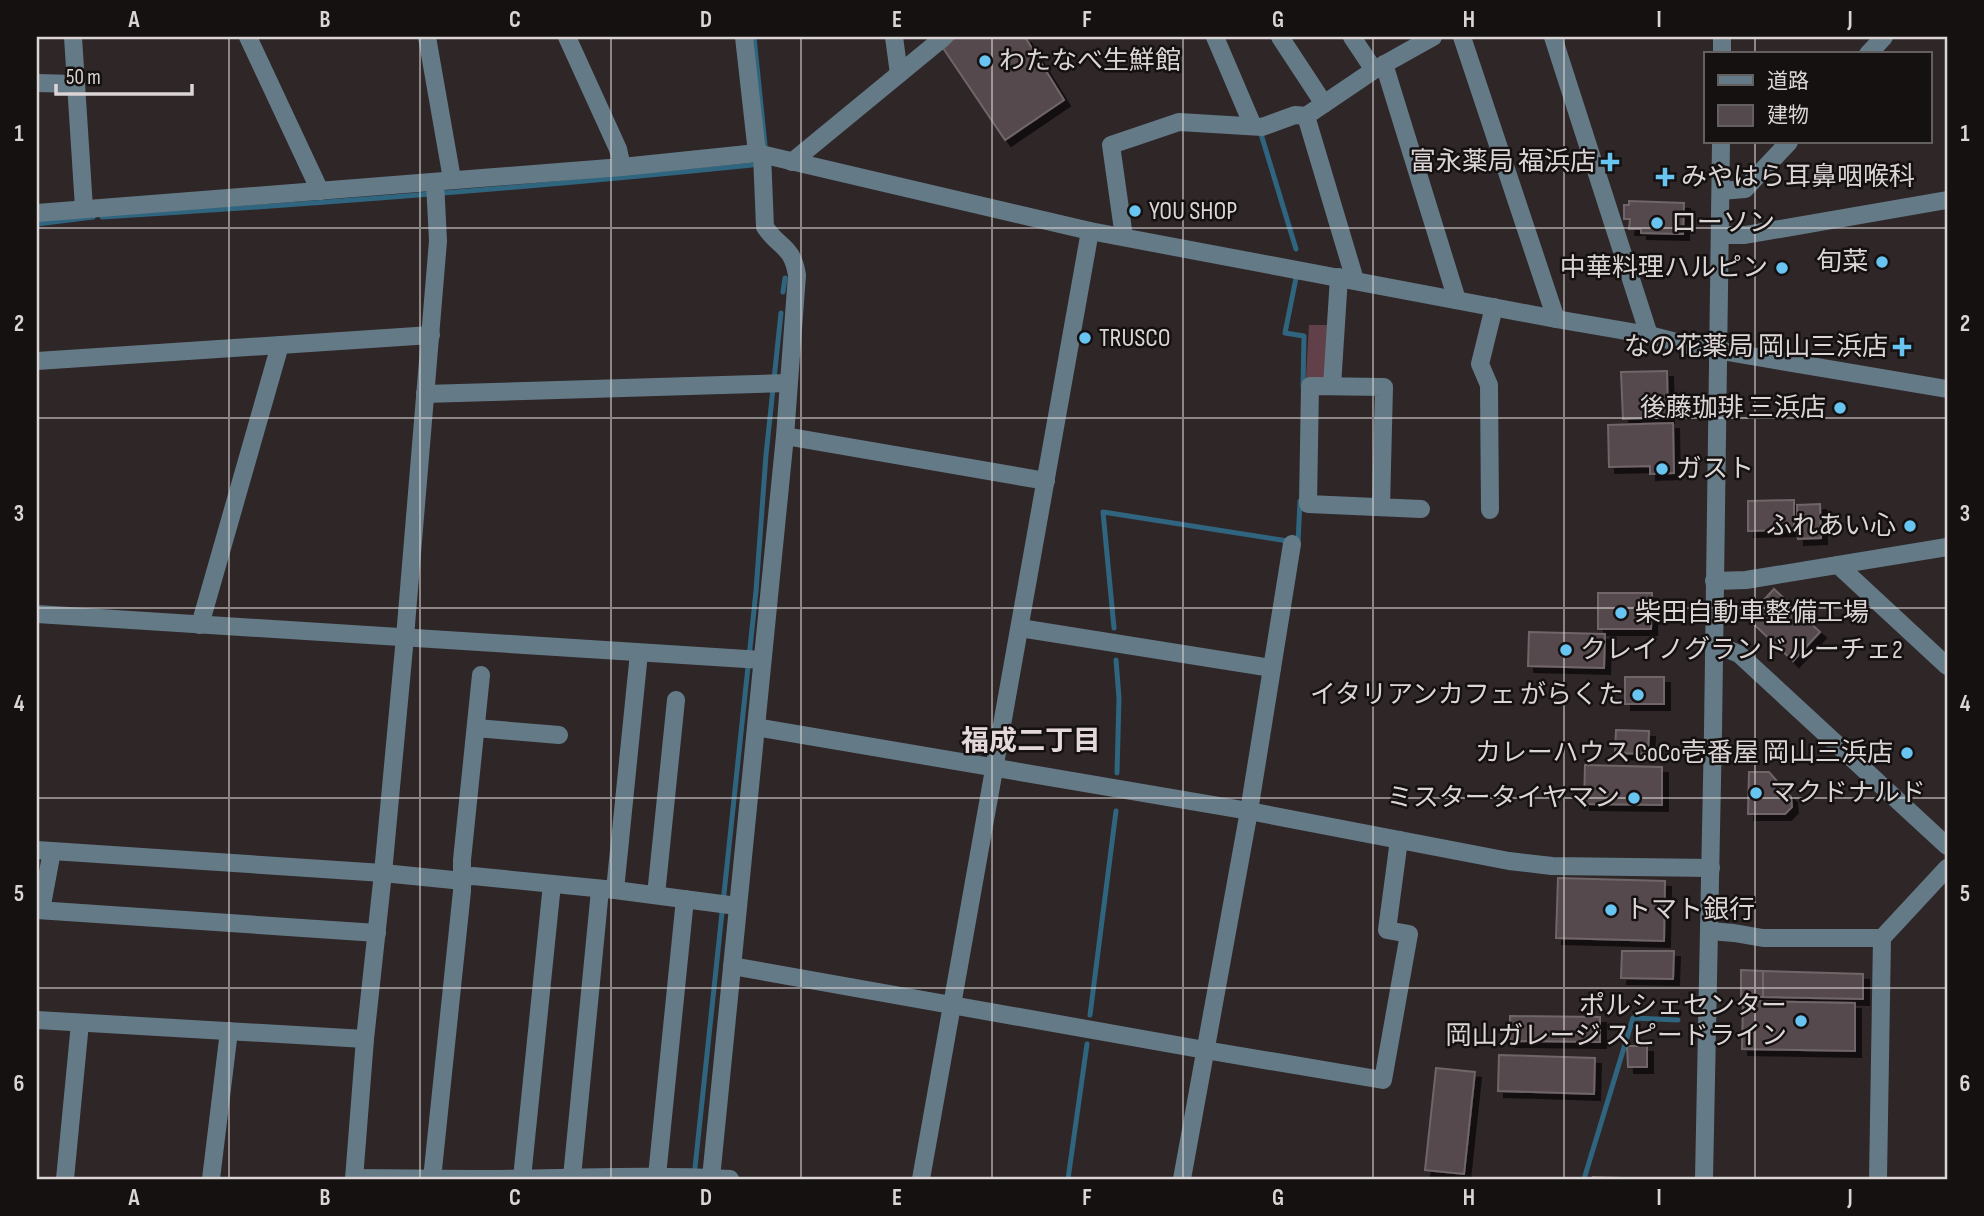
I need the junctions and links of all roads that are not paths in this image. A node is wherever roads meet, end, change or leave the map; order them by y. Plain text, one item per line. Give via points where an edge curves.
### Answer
1 (73, 37) edge
2 (248, 37) edge
3 (427, 37) edge
4 (567, 37) edge
5 (744, 37) edge
6 (894, 37) edge
7 (944, 37) edge
8 (1215, 37) edge
9 (1280, 37) edge
10 (1352, 37) edge
11 (1433, 37) edge
12 (1462, 37) edge
13 (1553, 37) edge
14 (1884, 37) edge
15 (1870, 52) edge
16 (1379, 67) junction
17 (899, 74) junction
18 (37, 83) edge
19 (76, 84) junction
20 (1324, 104) junction
21 (1306, 116) junction
22 (1252, 126) junction
23 (1721, 144) edge
24 (1787, 144) edge
25 (760, 153) junction
26 (792, 162) junction
27 (622, 167) junction
28 (440, 187) junction
29 (320, 191) junction
30 (1721, 191) junction
31 (1947, 200) edge
32 (84, 208) junction
33 (37, 213) edge
34 (1090, 231) junction
35 (1721, 235) junction
36 (1124, 237) junction
37 (1347, 279) junction
38 (1457, 300) junction
39 (1494, 307) junction
40 (1556, 319) junction
41 (430, 335) junction
42 (1649, 335) junction
43 (280, 345) junction
44 (1718, 349) junction
45 (37, 362) edge
46 (779, 383) junction
47 (1332, 386) junction
48 (1947, 389) edge
49 (425, 394) junction
50 (785, 436) junction
51 (1046, 481) junction
52 (1381, 507) junction
53 (1421, 509) dead end
54 (1490, 510) dead end
55 (1293, 544) dead end
56 (1947, 547) edge
57 (1839, 565) junction
58 (1714, 581) junction
59 (37, 614) edge
60 (200, 625) junction
61 (1020, 628) junction
62 (405, 637) junction
63 (1715, 644) junction
64 (639, 653) junction
65 (753, 659) junction
66 (1947, 666) edge
67 (1272, 668) junction
68 (481, 675) dead end
69 (676, 700) dead end
70 (756, 727) junction
71 (476, 728) junction
72 (559, 735) dead end
73 (994, 769) junction
74 (1249, 811) junction
75 (1399, 840) junction
76 (1947, 846) edge
77 (44, 851) edge
78 (1711, 868) junction
79 (1947, 868) edge
80 (383, 873) junction
81 (463, 878) junction
82 (552, 884) junction
83 (608, 890) junction
84 (656, 895) junction
85 (685, 899) junction
86 (728, 904) junction
87 (39, 910) edge
88 (1710, 931) junction
89 (377, 933) junction
90 (1882, 938) junction
91 (732, 966) junction
92 (952, 1005) junction
93 (37, 1020) edge
94 (80, 1023) junction
95 (229, 1031) junction
96 (365, 1039) junction
97 (1205, 1051) junction
98 (657, 1176) junction
99 (572, 1177) junction
100 (354, 1178) edge
101 (522, 1178) edge
102 (705, 1178) edge
103 (65, 1179) edge
104 (211, 1179) edge
105 (432, 1179) edge
106 (730, 1179) edge
107 (921, 1179) edge
108 (1182, 1179) edge
109 (1704, 1179) edge
110 (1878, 1179) edge

1 - 19 street
2 - 29 street
3 - 28 street
4 - 27 street
5 - 25 street
6 - 17 street
7 - 17 street
8 - 22 street
9 - 20 street
10 - 16 street
11 - 16 street
12 - 40 street
13 - 42 street
14 - 15 street
16 - 20 street
16 - 38 street
17 - 26 street
18 - 19 street
19 - 32 street
20 - 21 street
21 - 22 street
21 - 37 street
22 - 36 street via 1179,122 1111,145
23 - 30 street
24 - 30 street via 1745,189
25 - 26 street
25 - 27 street
25 - 46 street via 765,228 790,253 797,275
26 - 34 street
27 - 28 street
28 - 29 street
28 - 41 street
29 - 32 street
30 - 35 street
31 - 35 street via 1745,235
32 - 33 street
34 - 36 street
34 - 51 street
35 - 44 street
36 - 37 street
37 - 38 street
37 - 47 street
38 - 39 street
39 - 40 street
39 - 54 street via 1480,365 1489,385
40 - 42 street
41 - 43 street
41 - 49 street
42 - 44 street
43 - 45 street
43 - 60 street
44 - 48 street
44 - 58 street
46 - 49 street
46 - 50 street
47 - 52 street via 1384,387
47 - 52 street via 1310,386 1308,504
49 - 62 street
50 - 51 street
50 - 65 street
51 - 61 street
52 - 53 street
55 - 67 street
56 - 57 street
57 - 58 street
57 - 66 street
58 - 63 street
59 - 60 street
60 - 62 street
61 - 67 street
61 - 73 street
62 - 64 street
62 - 80 street
63 - 76 street via 1739,654
63 - 78 street
64 - 65 street
64 - 83 street
65 - 70 street
67 - 74 street
68 - 71 street
69 - 84 street
70 - 73 street
70 - 86 street
71 - 72 street
71 - 81 street
73 - 74 street
73 - 92 street
74 - 75 street
74 - 97 street
75 - 78 street via 1552,866
75 - 97 street via 1387,930 1409,934 1383,1080
77 - 80 street
77 - 87 street
78 - 88 street
79 - 90 street
80 - 81 street
80 - 89 street
81 - 82 street
81 - 105 street
82 - 83 street
82 - 101 street
83 - 84 street
83 - 99 street
84 - 85 street
85 - 86 street
85 - 98 street
86 - 91 street
87 - 89 street
88 - 90 street via 1763,938
88 - 109 street
89 - 96 street
90 - 110 street
91 - 92 street
91 - 102 street
92 - 97 street
92 - 107 street
93 - 94 street
94 - 95 street
94 - 103 street
95 - 96 street
95 - 104 street
96 - 100 street
97 - 108 street
98 - 99 street
98 - 102 street
99 - 101 street
100 - 105 street
101 - 105 street
102 - 106 street

